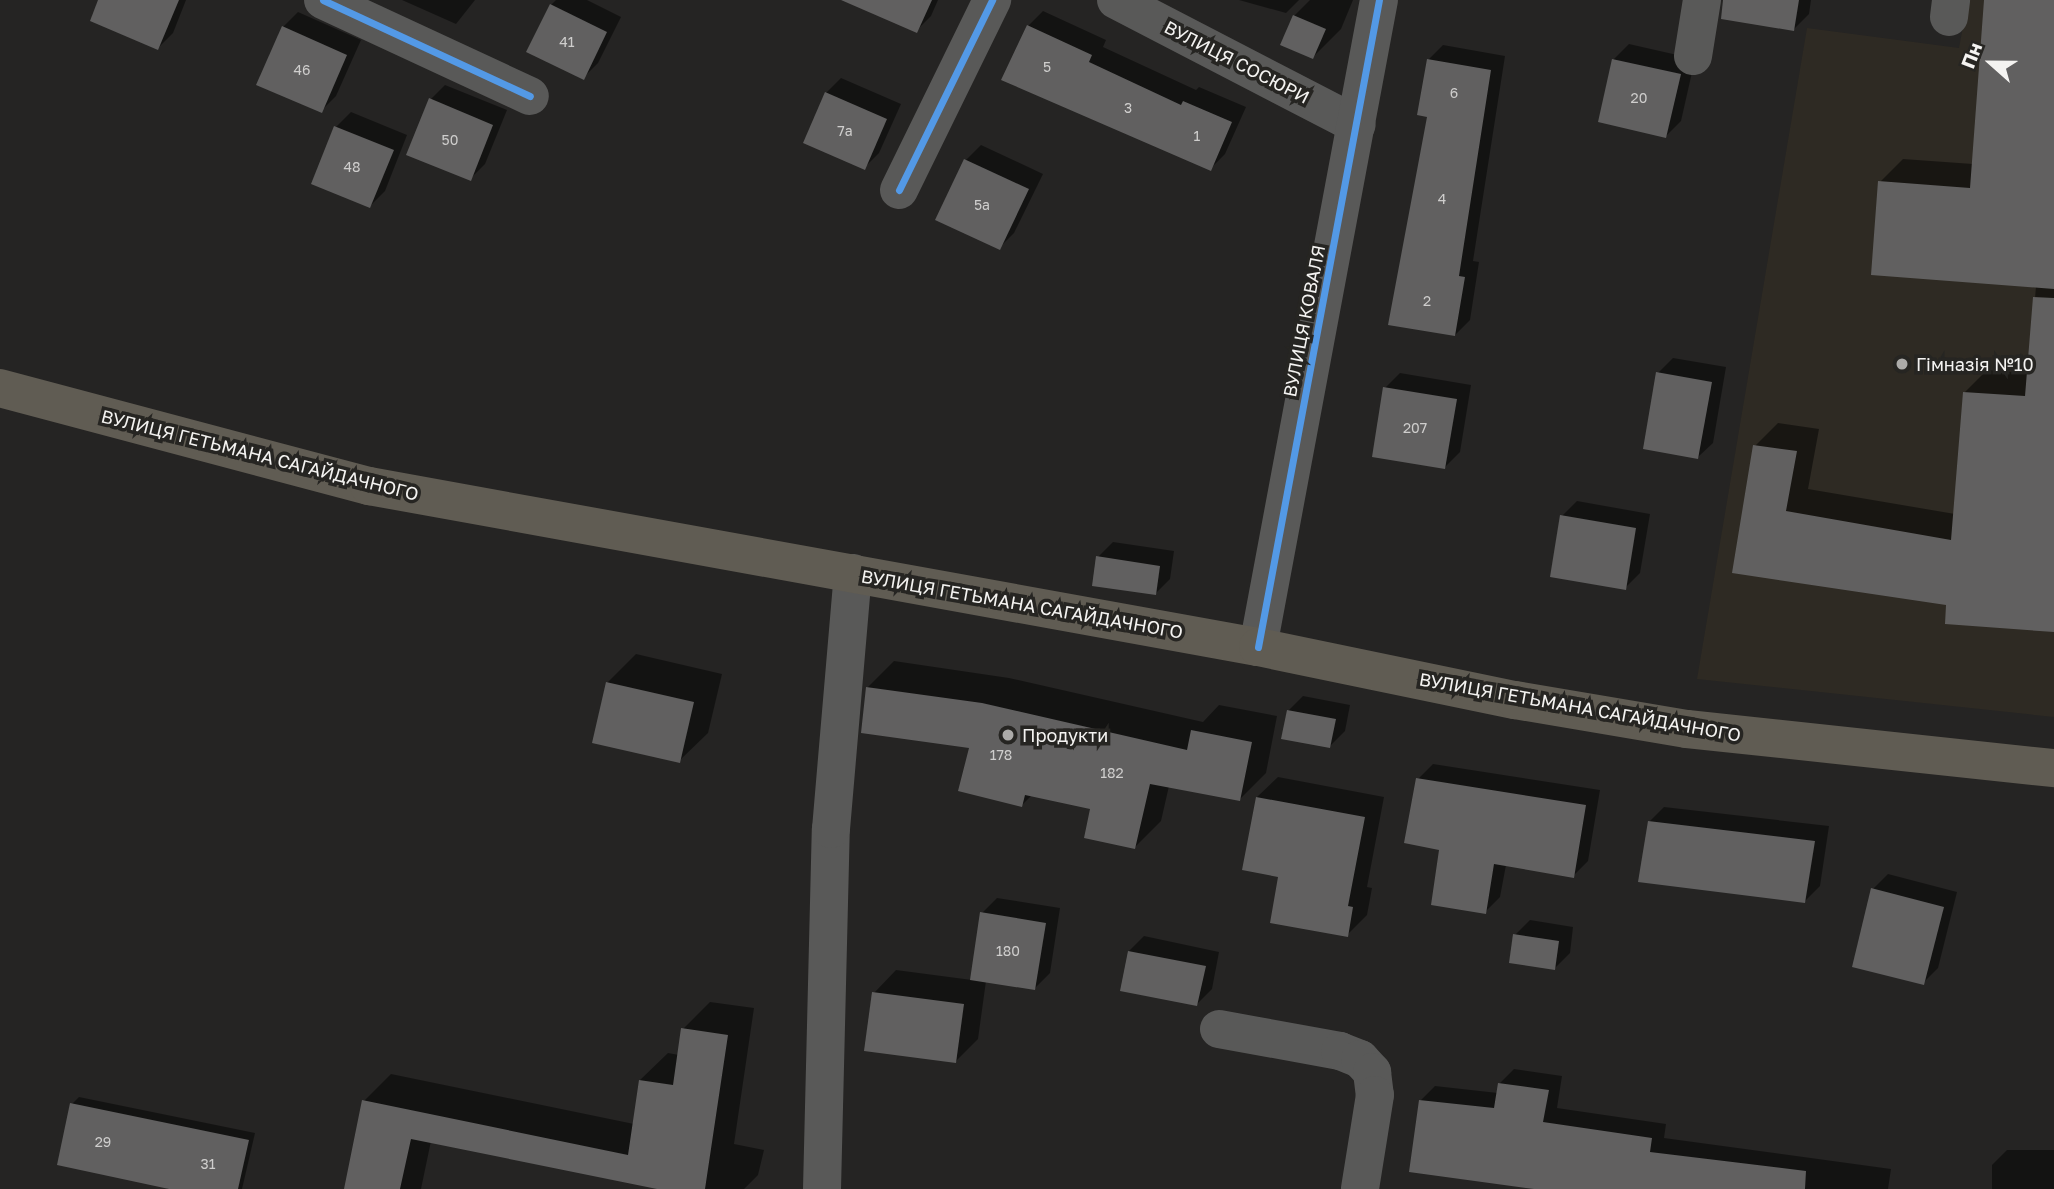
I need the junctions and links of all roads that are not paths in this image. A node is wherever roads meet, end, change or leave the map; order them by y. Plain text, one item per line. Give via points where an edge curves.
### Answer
1 (323, 0) edge
2 (992, 0) edge
3 (1116, 0) edge
4 (1379, 0) edge
5 (1703, 0) edge
6 (1693, 56) dead end
7 (530, 96) dead end
8 (1357, 125) junction
9 (899, 190) dead end
10 (0, 388) edge
11 (853, 573) junction
12 (1258, 647) junction
13 (2054, 768) edge
14 (1219, 1029) dead end
15 (822, 1189) edge
16 (1360, 1189) edge

1 - 7 street
2 - 9 street
3 - 8 street, ВУЛИЦЯ СОСЮРИ
4 - 8 street, ВУЛИЦЯ КОВАЛЯ
5 - 6 street
8 - 12 street, ВУЛИЦЯ КОВАЛЯ
10 - 11 main road, ВУЛИЦЯ ГЕТЬМАНА САГАЙДАЧНОГО via 369,486
11 - 12 main road, ВУЛИЦЯ ГЕТЬМАНА САГАЙДАЧНОГО
11 - 15 street via 831,829
12 - 13 main road, ВУЛИЦЯ ГЕТЬМАНА САГАЙДАЧНОГО via 1515,700 1687,729
14 - 16 street via 1340,1051 1360,1059 1372,1072 1375,1095

